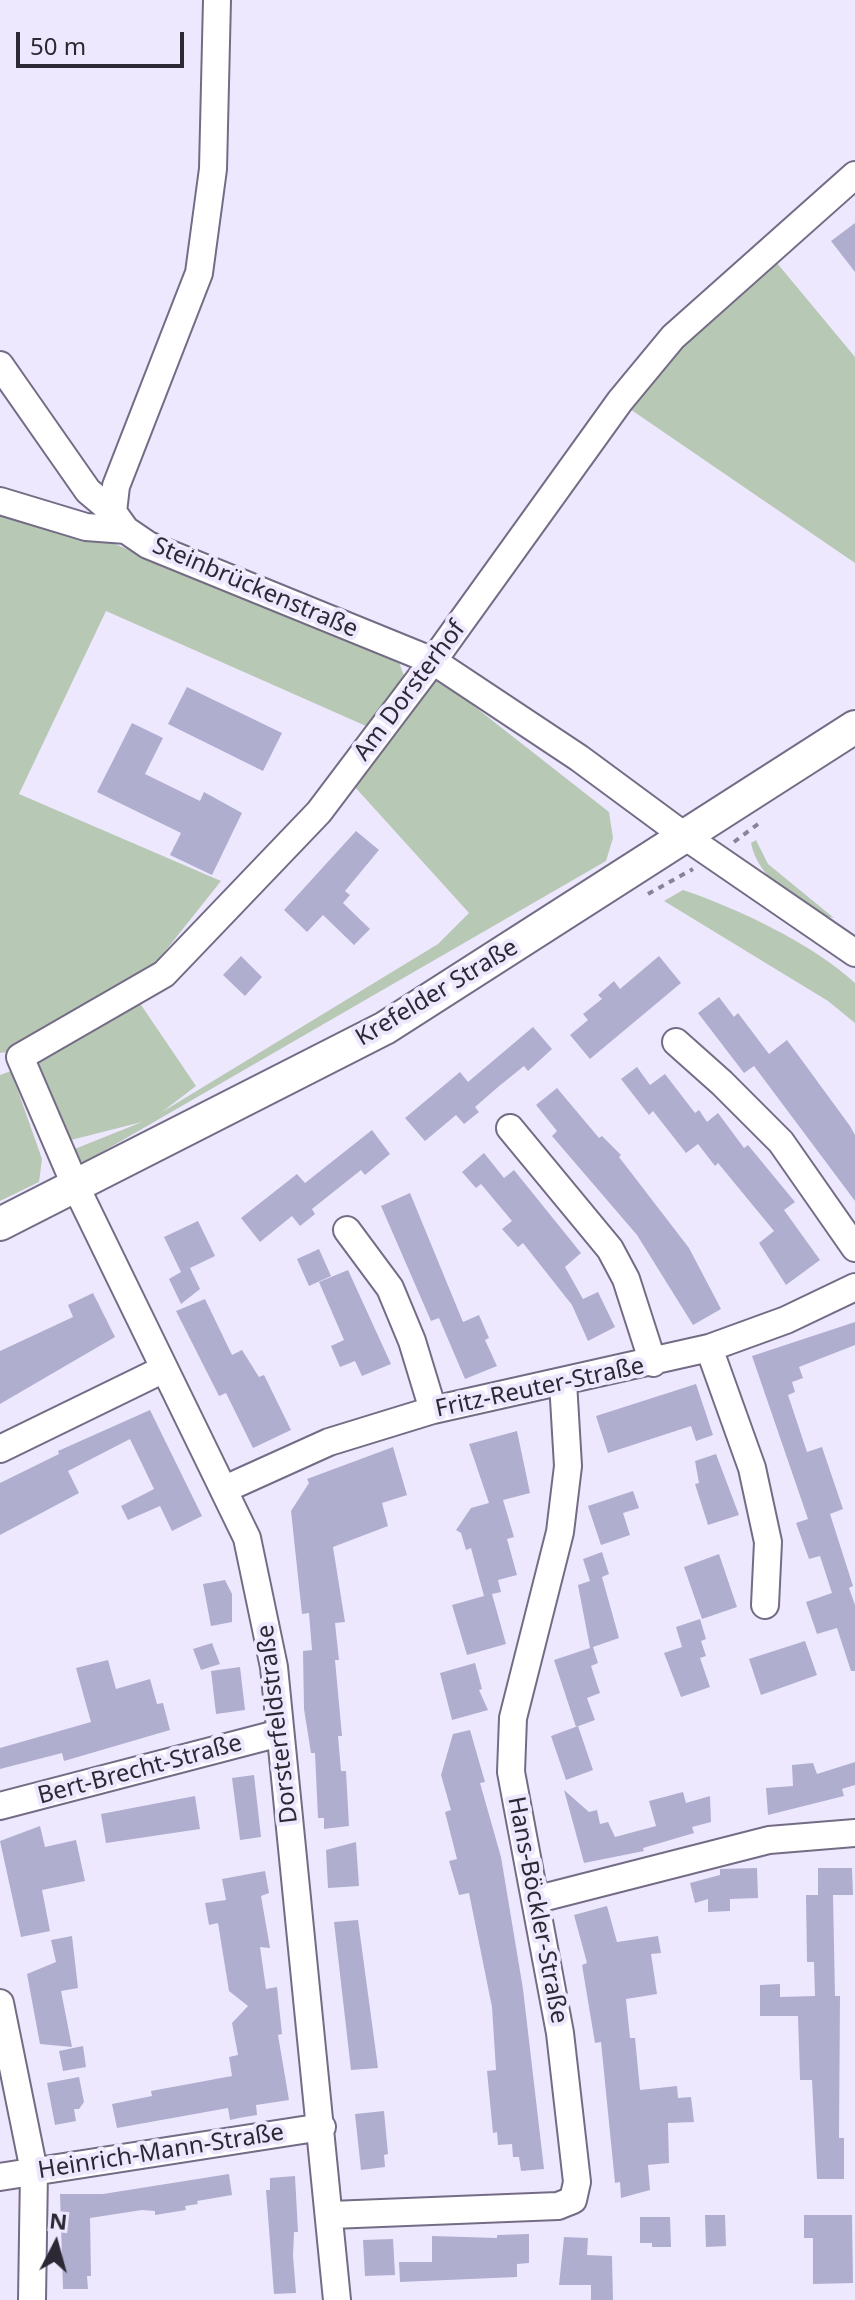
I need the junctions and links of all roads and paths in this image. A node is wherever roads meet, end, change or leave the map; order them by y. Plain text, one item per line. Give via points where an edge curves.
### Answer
1 (217, 0) edge
2 (855, 175) edge
3 (0, 365) edge
4 (0, 501) edge
5 (119, 521) junction
6 (433, 661) junction
7 (855, 727) edge
8 (686, 837) junction
9 (855, 953) edge
10 (676, 1042) dead end
11 (510, 1128) dead end
12 (76, 1187) junction
13 (0, 1224) edge
14 (347, 1230) dead end
15 (855, 1248) edge
16 (855, 1287) edge
17 (709, 1348) junction
18 (653, 1363) junction
19 (164, 1369) junction
20 (563, 1382) junction
21 (433, 1410) junction
22 (0, 1449) edge
23 (225, 1489) junction
24 (765, 1605) dead end
25 (280, 1733) junction
26 (0, 1806) edge
27 (855, 1833) edge
28 (538, 1899) junction
29 (0, 2003) edge
30 (322, 2127) junction
31 (34, 2171) junction
32 (0, 2177) edge
33 (331, 2215) junction
34 (32, 2300) edge
35 (337, 2300) edge

1 - 5 street via 213,169 199,273 116,486
2 - 6 street, Am Dorsterhof via 673,337 620,401
3 - 5 street via 88,491
4 - 5 street via 86,527
5 - 6 street, Steinbrückenstraße via 148,545
6 - 8 street, Steinbrückenstraße
6 - 12 street, Am Dorsterhof via 319,812 164,974 20,1057
7 - 8 main road, Krefelder Straße
8 - 9 street, Steinbrückenstraße
8 - 12 main road, Krefelder Straße via 385,1028
10 - 15 street via 781,1142
11 - 18 street via 610,1249 626,1279
12 - 13 main road, Krefelder Straße
12 - 19 street, Dorsterfeldstraße
14 - 21 street via 390,1288
16 - 17 street, Fritz-Reuter-Straße
17 - 18 street, Fritz-Reuter-Straße
17 - 24 street via 752,1468 765,1527
18 - 20 street, Fritz-Reuter-Straße
19 - 22 street
19 - 23 street, Dorsterfeldstraße
20 - 21 street, Fritz-Reuter-Straße
20 - 28 street, Hans-Böckler-Straße via 568,1466 560,1532 513,1718 511,1746 511,1772
21 - 23 street, Fritz-Reuter-Straße via 329,1442
23 - 25 street, Dorsterfeldstraße via 247,1538 263,1605
25 - 26 street, Bert-Brecht-Straße
25 - 30 street, Dorsterfeldstraße
27 - 28 street via 769,1840
28 - 33 street, Hans-Böckler-Straße via 560,2033 577,2182 573,2200 558,2206
29 - 31 street
30 - 31 street, Heinrich-Mann-Straße
30 - 33 street, Dorsterfeldstraße
31 - 32 street, Heinrich-Mann-Straße
31 - 34 street
33 - 35 street, Dorsterfeldstraße

